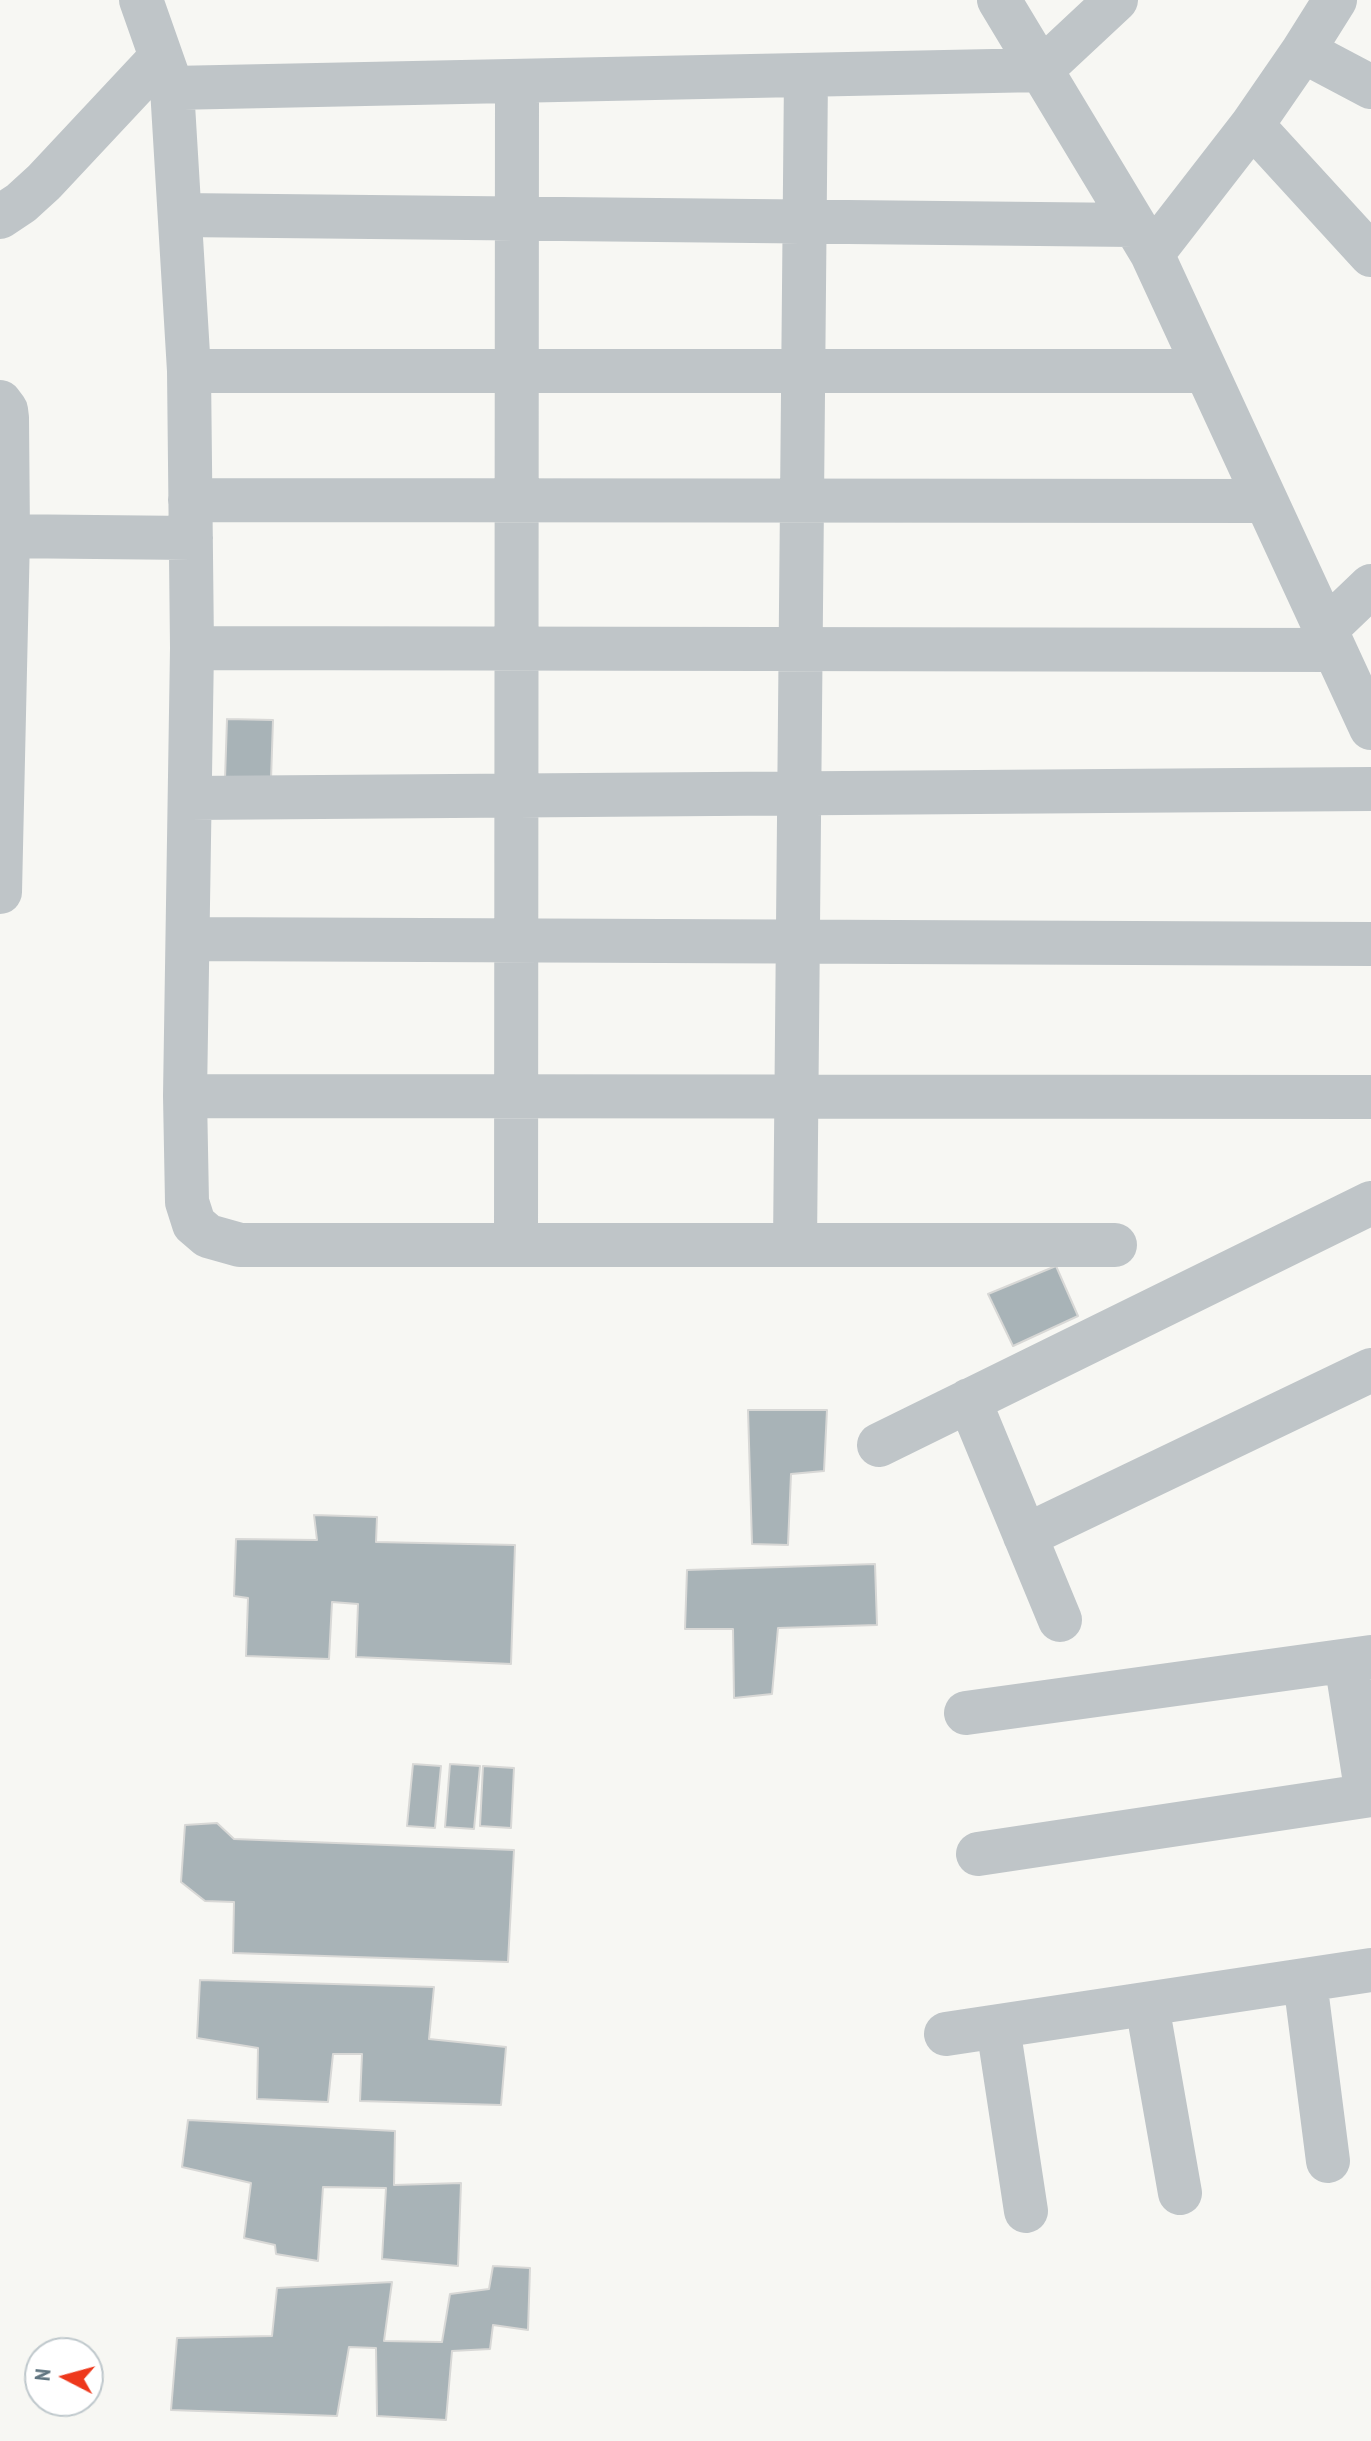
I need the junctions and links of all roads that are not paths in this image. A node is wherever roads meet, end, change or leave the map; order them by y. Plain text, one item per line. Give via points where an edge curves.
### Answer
1 (141, 0) edge
2 (999, 0) edge
3 (1116, 0) edge
4 (1335, 0) edge
5 (1303, 51) junction
6 (1041, 70) junction
7 (166, 73) junction
8 (806, 75) junction
9 (517, 81) junction
10 (1371, 87) edge
11 (1252, 125) junction
12 (180, 215) junction
13 (0, 217) edge
14 (517, 219) junction
15 (805, 222) junction
16 (1143, 240) junction
17 (1371, 255) edge
18 (189, 371) junction
19 (517, 371) junction
20 (804, 371) junction
21 (1205, 371) junction
22 (0, 402) edge
23 (517, 501) junction
24 (802, 501) junction
25 (1266, 501) junction
26 (190, 519) junction
27 (4, 536) edge
28 (1371, 586) edge
29 (1330, 640) junction
30 (192, 648) junction
31 (516, 648) junction
32 (801, 649) junction
33 (2, 679) edge
34 (1371, 728) edge
35 (1371, 789) edge
36 (800, 793) junction
37 (516, 795) junction
38 (190, 798) junction
39 (1, 820) edge
40 (0, 892) edge
41 (188, 939) junction
42 (516, 941) junction
43 (798, 942) junction
44 (1371, 944) edge
45 (185, 1096) junction
46 (516, 1097) junction
47 (797, 1097) junction
48 (1371, 1097) edge
49 (1371, 1203) edge
50 (516, 1245) junction
51 (795, 1245) junction
52 (1115, 1245) dead end
53 (1371, 1370) edge
54 (969, 1400) junction
55 (879, 1445) dead end
56 (1025, 1536) junction
57 (1060, 1620) dead end
58 (1359, 1659) edge
59 (966, 1713) dead end
60 (1369, 1795) edge
61 (978, 1854) dead end
62 (1371, 1970) edge
63 (1305, 1981) junction
64 (1147, 2005) junction
65 (998, 2027) junction
66 (946, 2034) dead end
67 (1328, 2161) dead end
68 (1180, 2193) dead end
69 (1026, 2211) dead end

1 - 7 street
2 - 6 street
3 - 6 street
4 - 5 street
5 - 10 street
5 - 11 street
6 - 8 street
6 - 16 street
7 - 9 street
7 - 12 street
7 - 13 street
8 - 9 street
8 - 15 street
9 - 14 street
11 - 16 street
11 - 17 street
12 - 14 street
12 - 18 street
14 - 15 street
14 - 19 street
15 - 16 street
15 - 20 street
16 - 21 street
18 - 19 street
18 - 26 street
19 - 20 street
19 - 23 street
20 - 21 street
20 - 24 street
21 - 25 street
22 - 27 street via 7,418
23 - 24 street
23 - 26 street
23 - 31 street
24 - 25 street
24 - 32 street
25 - 29 street
26 - 27 street
26 - 30 street
27 - 33 street
28 - 29 street
29 - 32 street
29 - 34 street
30 - 31 street
30 - 38 street
31 - 32 street
31 - 37 street
32 - 36 street
33 - 39 street
35 - 36 street
36 - 37 street
36 - 43 street
37 - 38 street
37 - 42 street
38 - 41 street
39 - 40 street
41 - 42 street
41 - 45 street
42 - 43 street
42 - 46 street
43 - 44 street
43 - 47 street
45 - 46 street
45 - 50 street via 187,1202 194,1224 208,1236 240,1245
46 - 47 street
46 - 50 street
47 - 48 street
47 - 51 street
49 - 54 street
50 - 51 street
51 - 52 street
53 - 56 street
54 - 55 street
54 - 56 street
56 - 57 street
58 - 59 street
58 - 60 street
60 - 61 street
62 - 63 street
63 - 64 street
63 - 67 street
64 - 65 street
64 - 68 street
65 - 66 street
65 - 69 street

